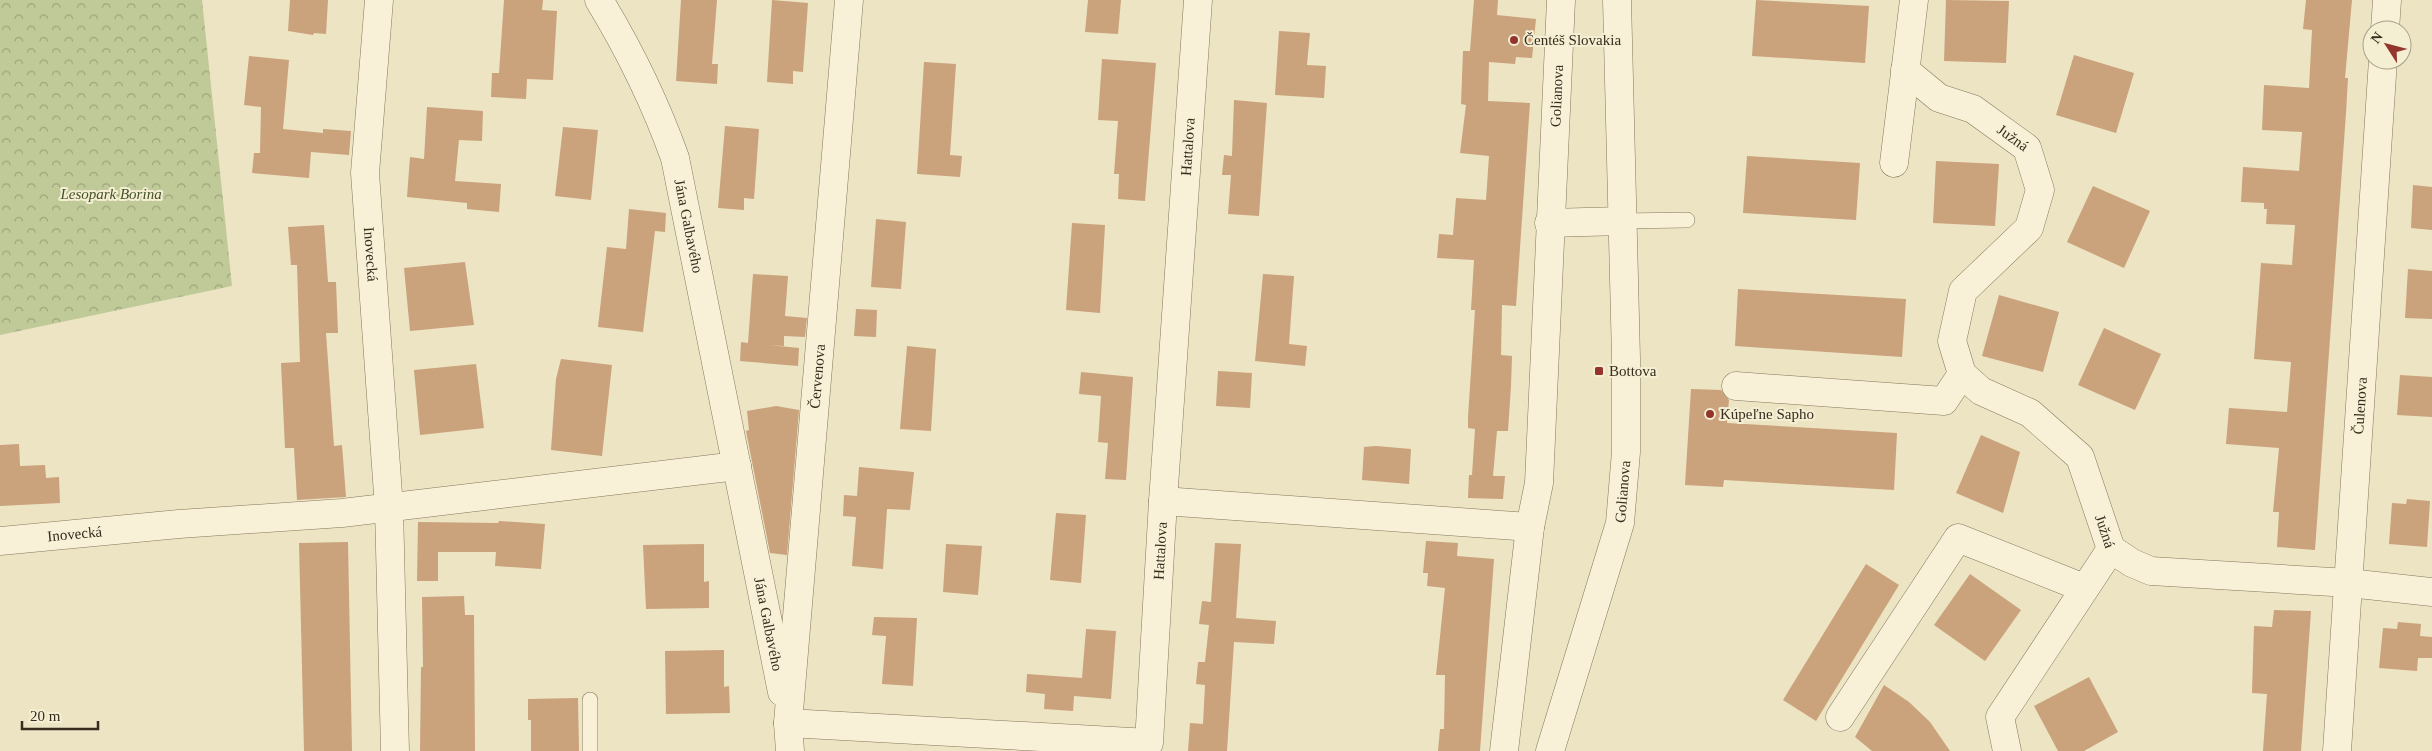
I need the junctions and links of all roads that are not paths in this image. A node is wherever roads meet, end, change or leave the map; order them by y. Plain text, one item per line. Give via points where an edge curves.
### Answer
1 (379, 0) edge
2 (599, 0) edge
3 (849, 0) edge
4 (1198, 0) edge
5 (1561, 0) edge
6 (1617, 0) edge
7 (1914, 0) edge
8 (2387, 0) edge
9 (2386, 20) edge
10 (1905, 70) junction
11 (2382, 70) edge
12 (1894, 163) dead end
13 (1687, 220) dead end
14 (1622, 221) junction
15 (1549, 223) junction
16 (1962, 374) junction
17 (1736, 386) dead end
18 (737, 466) junction
19 (1163, 501) junction
20 (389, 508) junction
21 (1530, 527) junction
22 (0, 541) edge
23 (2111, 549) junction
24 (2349, 583) junction
25 (2084, 588) junction
26 (2432, 592) edge
27 (590, 700) dead end
28 (1840, 717) dead end
29 (788, 722) junction
30 (395, 751) edge
31 (590, 751) edge
32 (790, 751) edge
33 (1504, 751) edge
34 (1550, 751) edge
35 (2006, 751) edge
36 (2337, 751) edge

1 - 20 street, Inovecká via 365,173
2 - 18 street, Jána Galbavého via 642,75 675,158
3 - 29 street, Červenova
4 - 19 street, Hattalova
5 - 15 street, Golianova
6 - 14 street, Golianova
7 - 10 street
8 - 9 street
10 - 12 street
10 - 16 street, Južná via 1938,98 1973,109 2027,148 2040,190 2029,228 1963,291 1952,341
11 - 24 street, Čulenova
13 - 14 lane
14 - 15 street
14 - 34 street, Golianova via 1626,452 1620,523
15 - 21 street, Golianova via 1539,483
16 - 17 street via 1944,401
16 - 23 street, Južná via 1980,391 2030,413 2080,457
18 - 20 street
18 - 29 street, Jána Galbavého
19 - 21 street
19 - 29 street, Hattalova via 1149,743
20 - 22 street, Inovecká
20 - 30 street, Inovecká
21 - 33 street, Golianova
23 - 24 street via 2151,571
23 - 25 street, Južná
24 - 26 street
24 - 36 street, Čulenova
25 - 28 street via 1958,538
25 - 35 street, Južná via 2000,717
27 - 31 lane
29 - 32 street, Červenova

